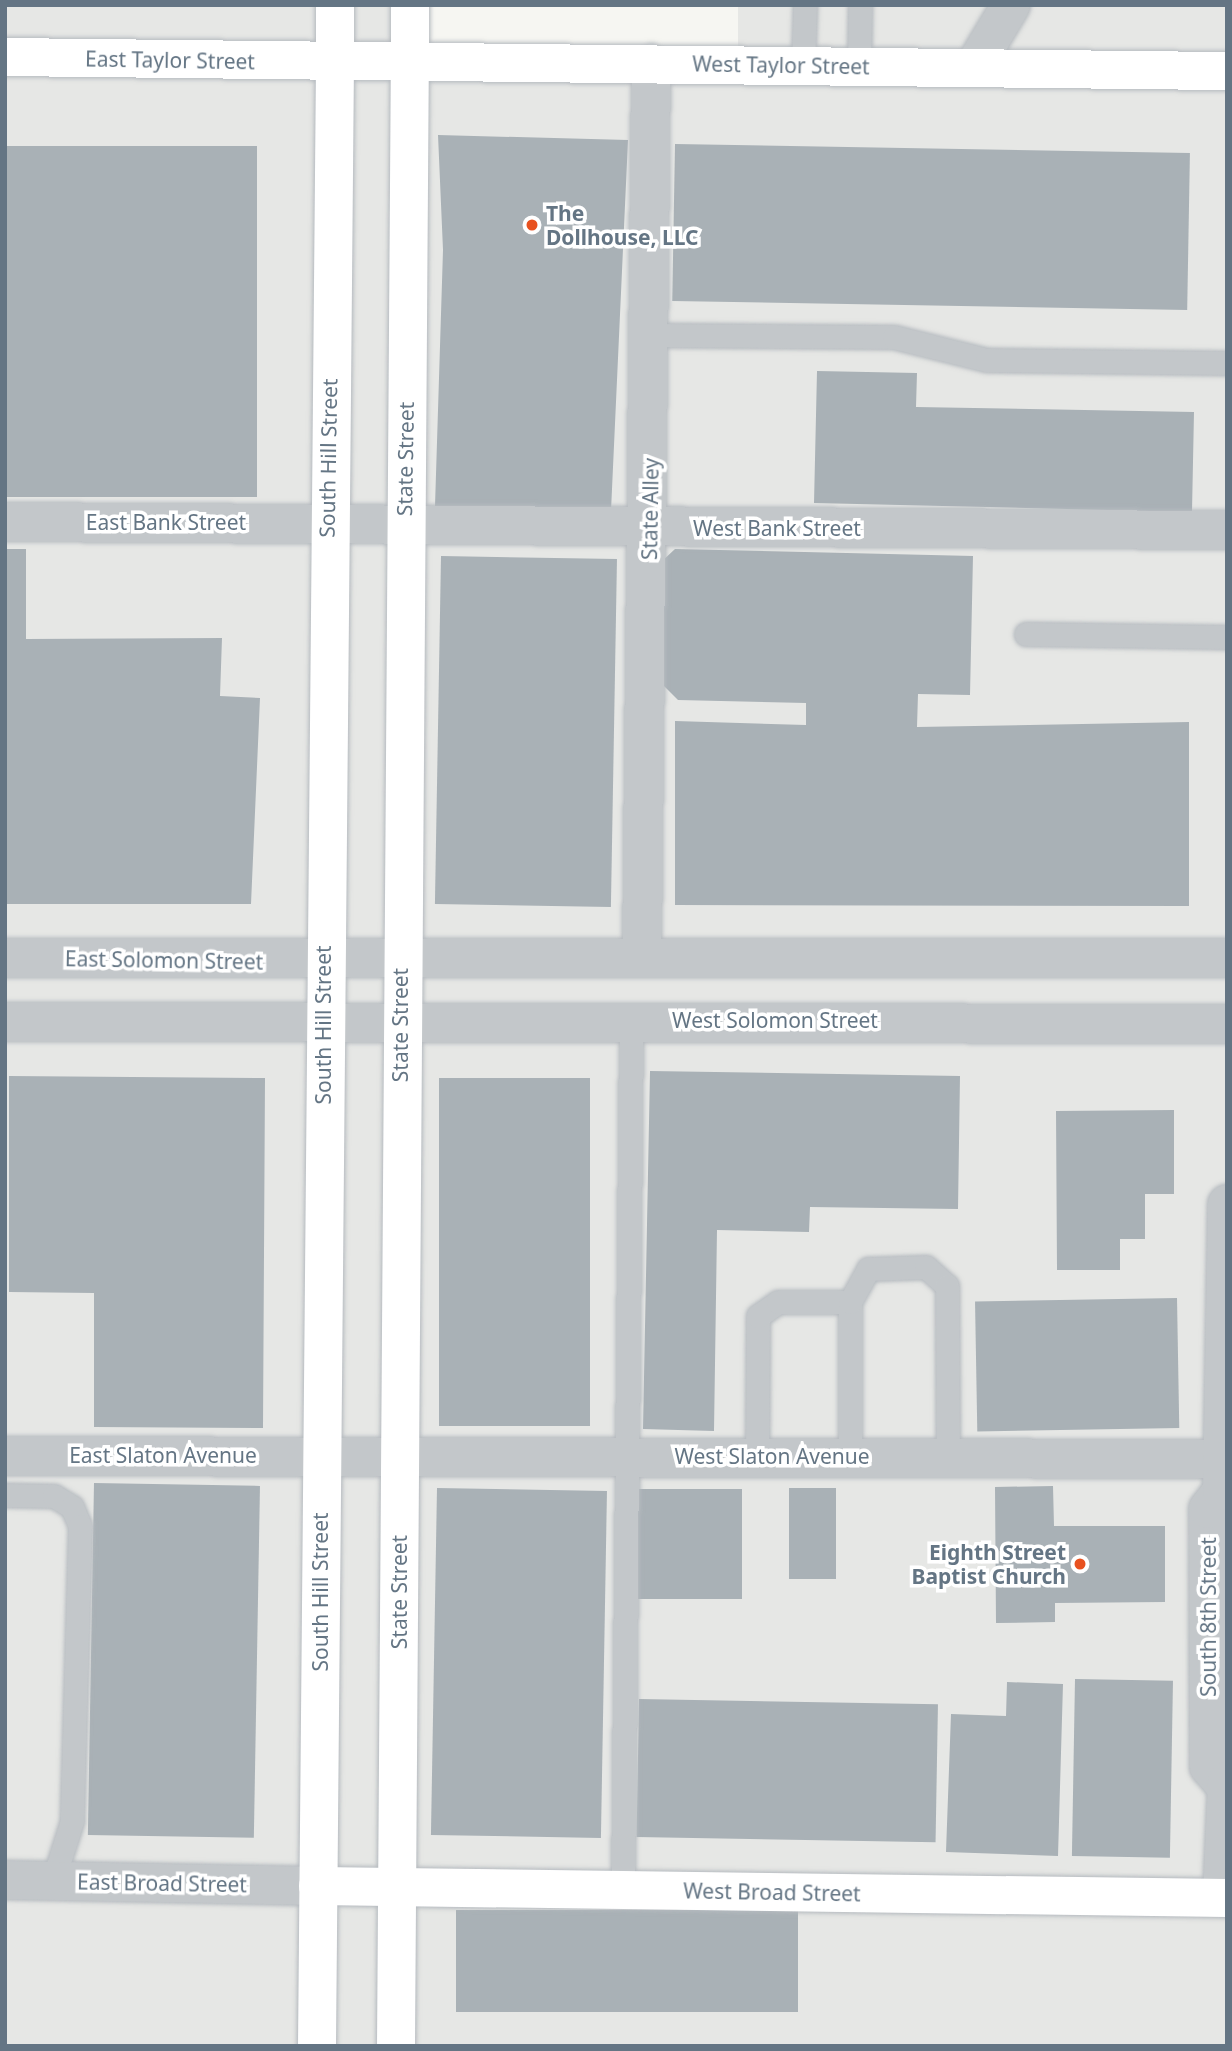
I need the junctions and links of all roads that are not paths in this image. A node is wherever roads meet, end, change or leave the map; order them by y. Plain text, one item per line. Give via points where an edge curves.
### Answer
1 (335, 5) edge
2 (410, 5) edge
3 (804, 5) edge
4 (860, 5) edge
5 (1011, 5) edge
6 (5, 57) edge
7 (335, 63) junction
8 (410, 63) junction
9 (651, 63) junction
10 (803, 65) junction
11 (859, 65) junction
12 (974, 67) junction
13 (1227, 71) edge
14 (651, 335) junction
15 (1227, 363) edge
16 (5, 522) edge
17 (327, 522) junction
18 (404, 524) junction
19 (650, 528) junction
20 (1227, 530) edge
21 (1026, 634) dead end
22 (1227, 637) edge
23 (642, 954) junction
24 (5, 958) edge
25 (1227, 958) edge
26 (400, 960) junction
27 (324, 961) junction
28 (631, 1019) junction
29 (5, 1022) edge
30 (399, 1024) junction
31 (1227, 1024) edge
32 (323, 1025) junction
33 (1227, 1204) edge
34 (850, 1302) junction
35 (321, 1454) junction
36 (399, 1455) junction
37 (630, 1455) junction
38 (5, 1456) edge
39 (757, 1456) junction
40 (850, 1457) junction
41 (948, 1457) junction
42 (1224, 1482) edge
43 (5, 1495) edge
44 (1226, 1782) edge
45 (5, 1880) edge
46 (52, 1881) junction
47 (318, 1886) junction
48 (399, 1887) junction
49 (624, 1891) junction
50 (1224, 1897) edge
51 (317, 2046) edge
52 (396, 2046) edge

1 - 7 main road, South Hill Street
2 - 8 main road, State Street
3 - 10 lane
4 - 11 lane
5 - 12 street
6 - 7 main road, East Taylor Street
7 - 8 main road, West Taylor Street
7 - 17 main road, South Hill Street
8 - 9 main road, West Taylor Street
8 - 18 main road, State Street
9 - 10 main road, West Taylor Street
9 - 14 street, State Alley
10 - 11 main road, West Taylor Street
11 - 12 main road, West Taylor Street
12 - 13 main road, West Taylor Street
14 - 15 lane via 894,337 950,346 987,360
14 - 19 street, State Alley
16 - 17 street, East Bank Street
17 - 18 street, West Bank Street
17 - 27 main road, South Hill Street
18 - 19 street, West Bank Street
18 - 26 main road, State Street
19 - 20 street, West Bank Street
19 - 23 street, State Alley
21 - 22 lane
23 - 25 street
23 - 26 street
24 - 27 street, East Solomon Street
26 - 27 street
26 - 30 main road, State Street
27 - 32 main road, South Hill Street
28 - 30 street, West Solomon Street
28 - 31 street, West Solomon Street
28 - 37 lane
29 - 32 street
30 - 32 street, West Solomon Street
30 - 36 main road, State Street
32 - 35 main road, South Hill Street
33 - 42 street, South 8th Street
34 - 39 lane via 778,1302 758,1316
34 - 40 lane
34 - 41 lane via 868,1269 926,1267 947,1286
35 - 36 street, West Slaton Avenue
35 - 38 street, East Slaton Avenue
35 - 47 main road, South Hill Street
36 - 37 street, West Slaton Avenue
36 - 48 main road, State Street
37 - 39 street, West Slaton Avenue
37 - 49 lane
39 - 40 street, West Slaton Avenue
40 - 41 street, West Slaton Avenue
41 - 42 street, West Slaton Avenue
42 - 44 street, South 8th Street via 1208,1509 1209,1768
43 - 46 lane via 54,1496 72,1507 80,1526 72,1821
44 - 50 street, South 8th Street
45 - 46 street, East Broad Street
46 - 47 street, East Broad Street
47 - 48 main road, West Broad Street
47 - 51 main road, South Hill Street
48 - 49 main road, West Broad Street
48 - 52 main road, State Street
49 - 50 main road, West Broad Street

